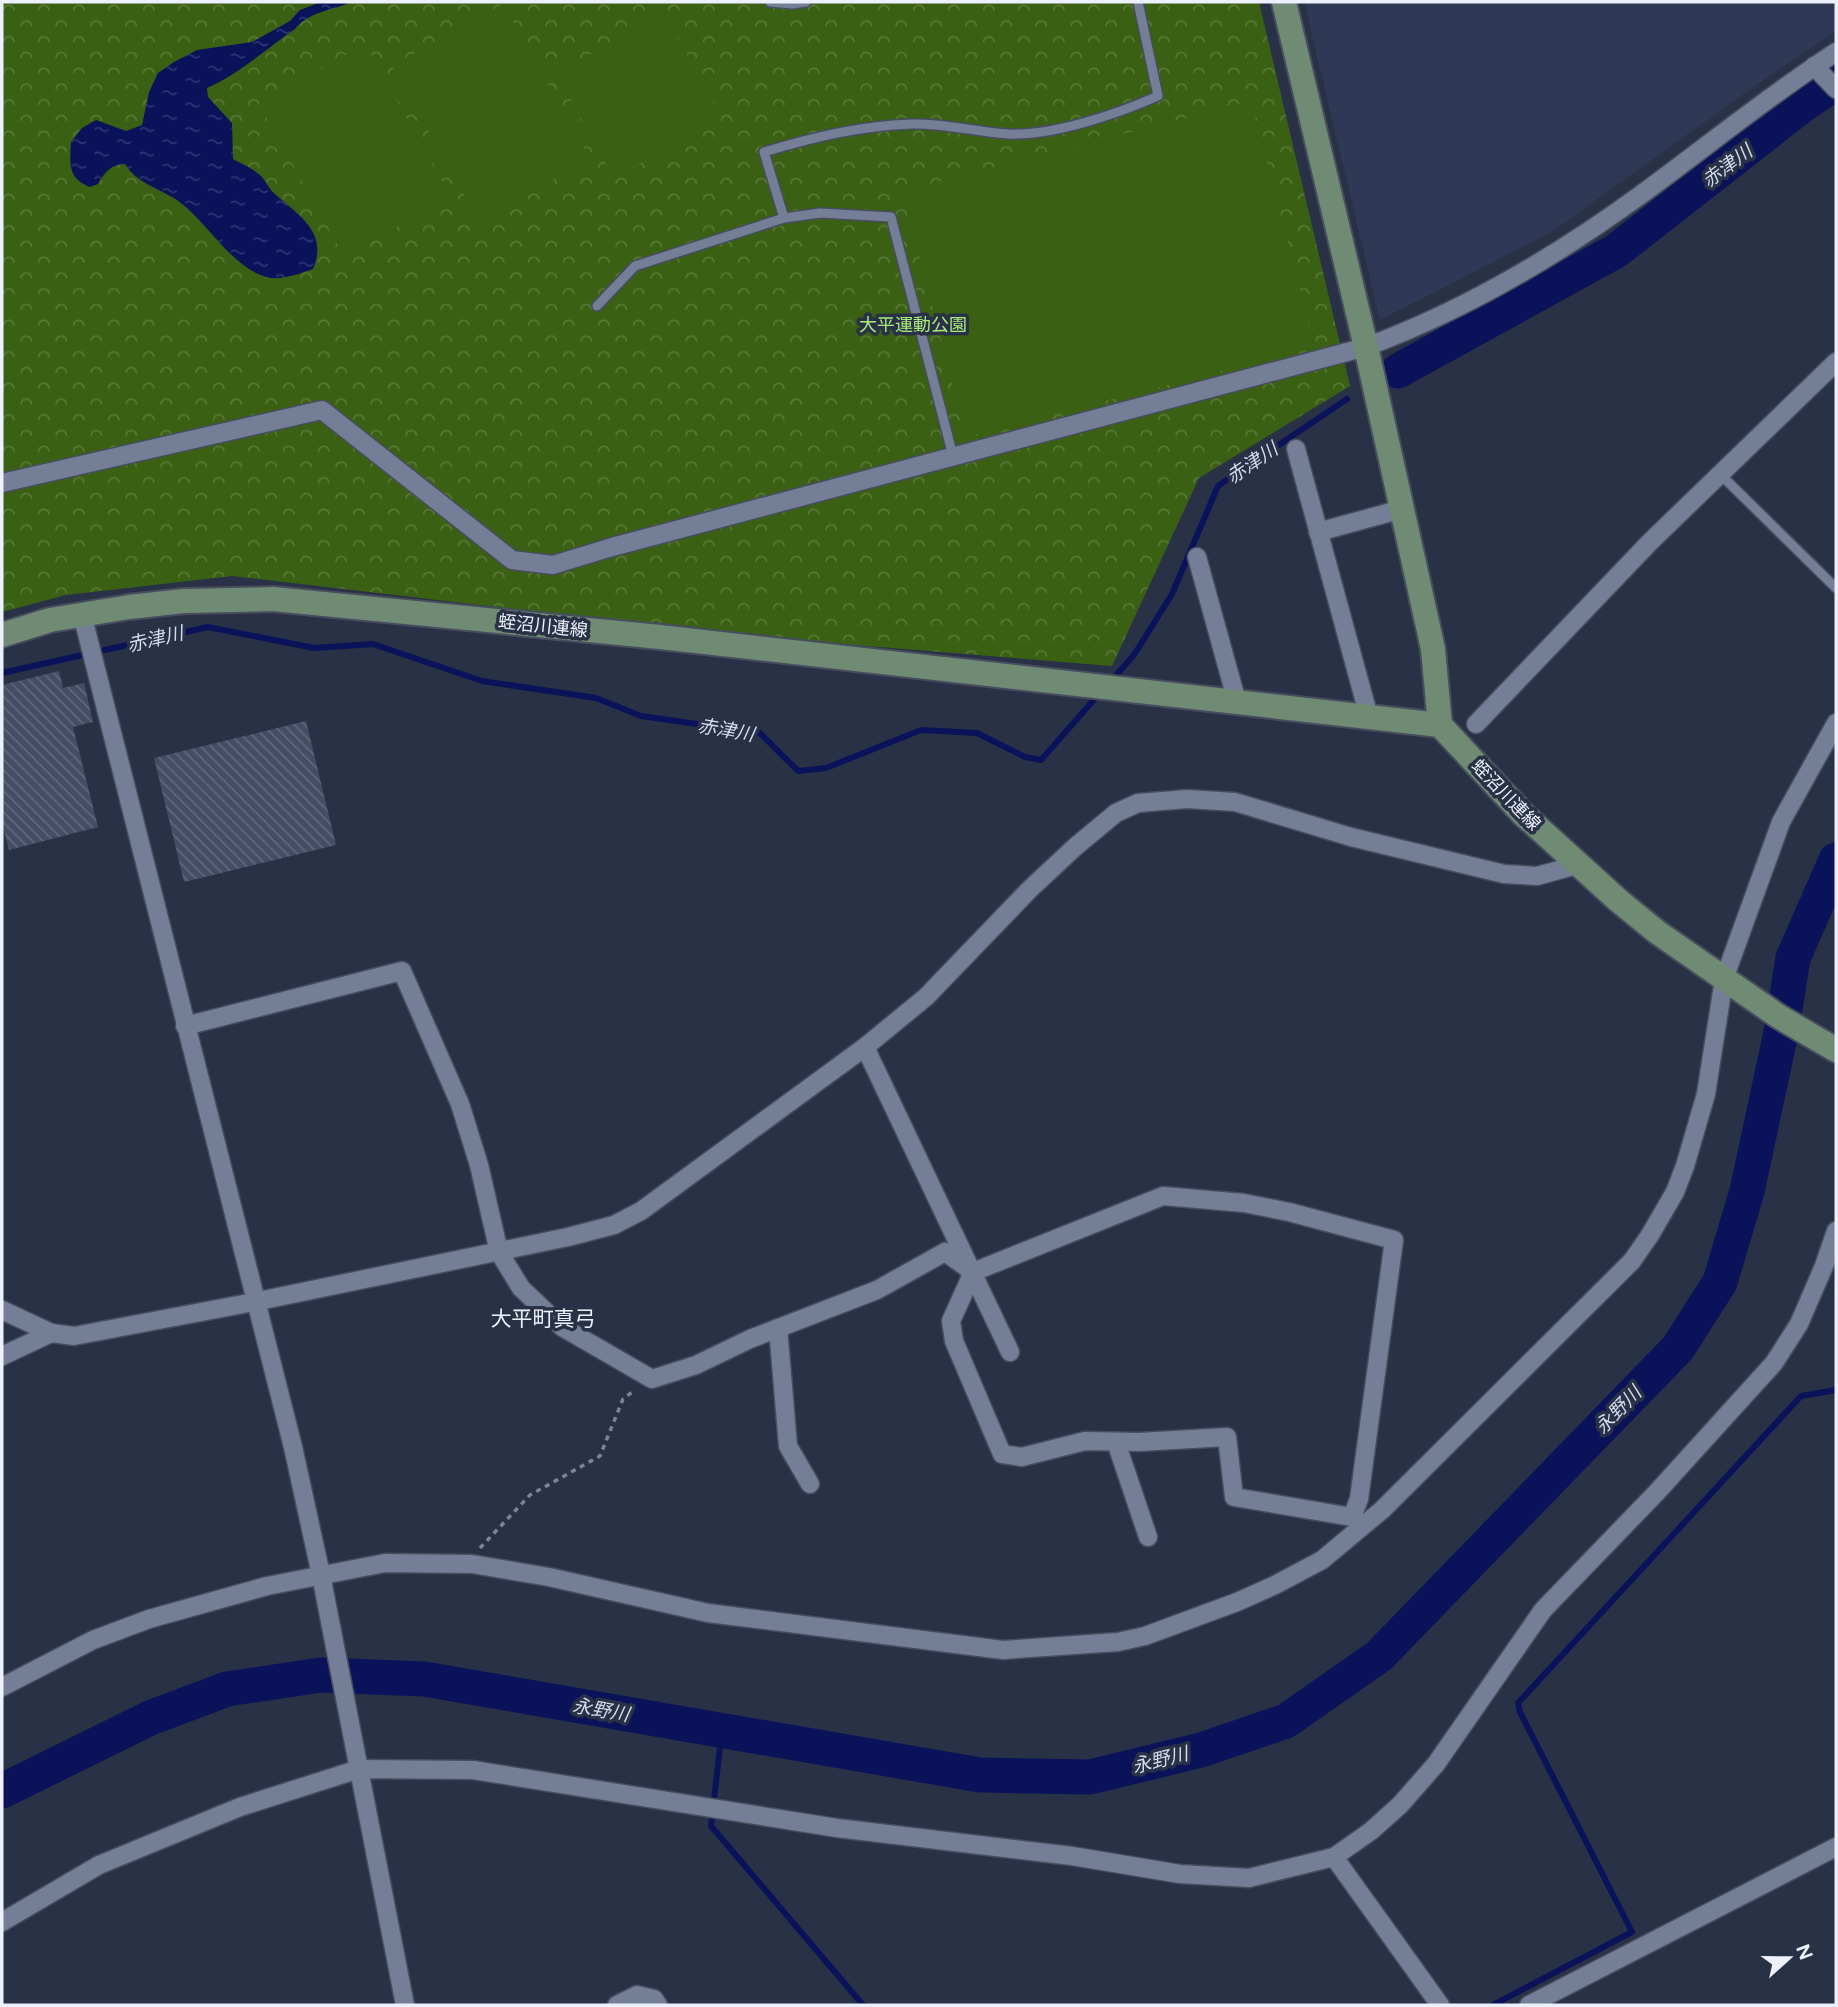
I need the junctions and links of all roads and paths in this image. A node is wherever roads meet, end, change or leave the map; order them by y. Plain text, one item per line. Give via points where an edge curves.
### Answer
1 (770, 2) edge
2 (806, 2) edge
3 (1138, 2) edge
4 (1284, 2) edge
5 (1836, 52) edge
6 (1814, 66) junction
7 (1836, 89) edge
8 (784, 218) junction
9 (597, 306) dead end
10 (1366, 347) junction
11 (1836, 362) edge
12 (1296, 449) dead end
13 (953, 456) junction
14 (1720, 474) junction
15 (2, 483) edge
16 (1402, 509) junction
17 (1318, 532) junction
18 (1197, 557) dead end
19 (1836, 588) edge
20 (82, 614) junction
21 (2, 635) edge
22 (1237, 702) junction
23 (1369, 717) junction
24 (1836, 723) edge
25 (1476, 724) dead end
26 (1440, 725) junction
27 (1577, 865) junction
28 (1730, 982) junction
29 (186, 1026) junction
30 (865, 1047) junction
31 (1836, 1050) edge
32 (1836, 1231) edge
33 (499, 1252) junction
34 (973, 1272) junction
35 (254, 1302) junction
36 (2, 1310) edge
37 (778, 1328) junction
38 (51, 1333) junction
39 (1010, 1352) dead end
40 (2, 1356) edge
41 (652, 1379) junction
42 (1115, 1442) junction
43 (810, 1484) dead end
44 (1148, 1537) dead end
45 (465, 1564) junction
46 (321, 1574) junction
47 (2, 1687) edge
48 (359, 1769) junction
49 (1836, 1847) edge
50 (1334, 1857) junction
51 (2, 1922) edge
52 (405, 2005) edge
53 (617, 2005) edge
54 (657, 2005) edge
55 (1440, 2005) edge
56 (1529, 2005) edge

1 - 2 lane
3 - 8 lane via 1158,96 1052,130 1009,134 916,124 863,127 764,152
4 - 10 main road
5 - 6 street
6 - 7 street
6 - 10 street via 1638,197 1544,260 1414,329
8 - 9 lane via 635,266
8 - 13 lane via 820,213 891,217
10 - 13 street
10 - 16 main road
11 - 14 street
12 - 17 street
13 - 15 street via 553,565 512,560 322,410
14 - 19 lane
14 - 25 street
16 - 17 street
16 - 26 main road via 1433,649
17 - 23 street
18 - 22 street
20 - 21 main road, 蛭沼川連線
20 - 22 main road, 蛭沼川連線 via 184,601 273,599
20 - 29 street
22 - 23 main road
23 - 26 main road
24 - 28 street via 1781,822
26 - 27 main road, 蛭沼川連線
27 - 28 main road, 蛭沼川連線 via 1657,932
27 - 30 street via 1536,876 1504,874 1351,837 1235,802 1138,803 1116,813 1074,847 926,998
28 - 31 main road, 蛭沼川連線
28 - 45 street via 1685,1166 1675,1192 1632,1261 1382,1510 1322,1560 1275,1585 1145,1636 1003,1650 708,1613 549,1577
29 - 33 street via 402,971 460,1104
29 - 35 street
30 - 33 street via 641,1211 614,1224
30 - 34 street
32 - 50 street via 1798,1324 1774,1363 1543,1610 1436,1764 1371,1831
33 - 35 street
33 - 41 street via 521,1288 562,1327
34 - 37 street via 945,1252 877,1290
34 - 39 street
34 - 42 street via 951,1321 952,1331 1002,1454 1022,1457 1085,1441
34 - 42 street via 1163,1196 1244,1203 1394,1240 1359,1499 1352,1517 1234,1497 1227,1437
35 - 38 street via 74,1336
35 - 46 street
36 - 38 street
37 - 41 street via 696,1365
37 - 43 street via 788,1446
38 - 40 street
41 - 45 path via 622,1399 600,1456 530,1495
42 - 44 street
45 - 46 street via 385,1563
46 - 47 street via 149,1619 93,1640
46 - 48 street
48 - 50 street via 472,1770 837,1828 1058,1854 1180,1874 1249,1878
48 - 51 street via 240,1807 99,1865
48 - 52 street
49 - 56 street
50 - 55 street
53 - 54 street via 637,1995 654,1999

